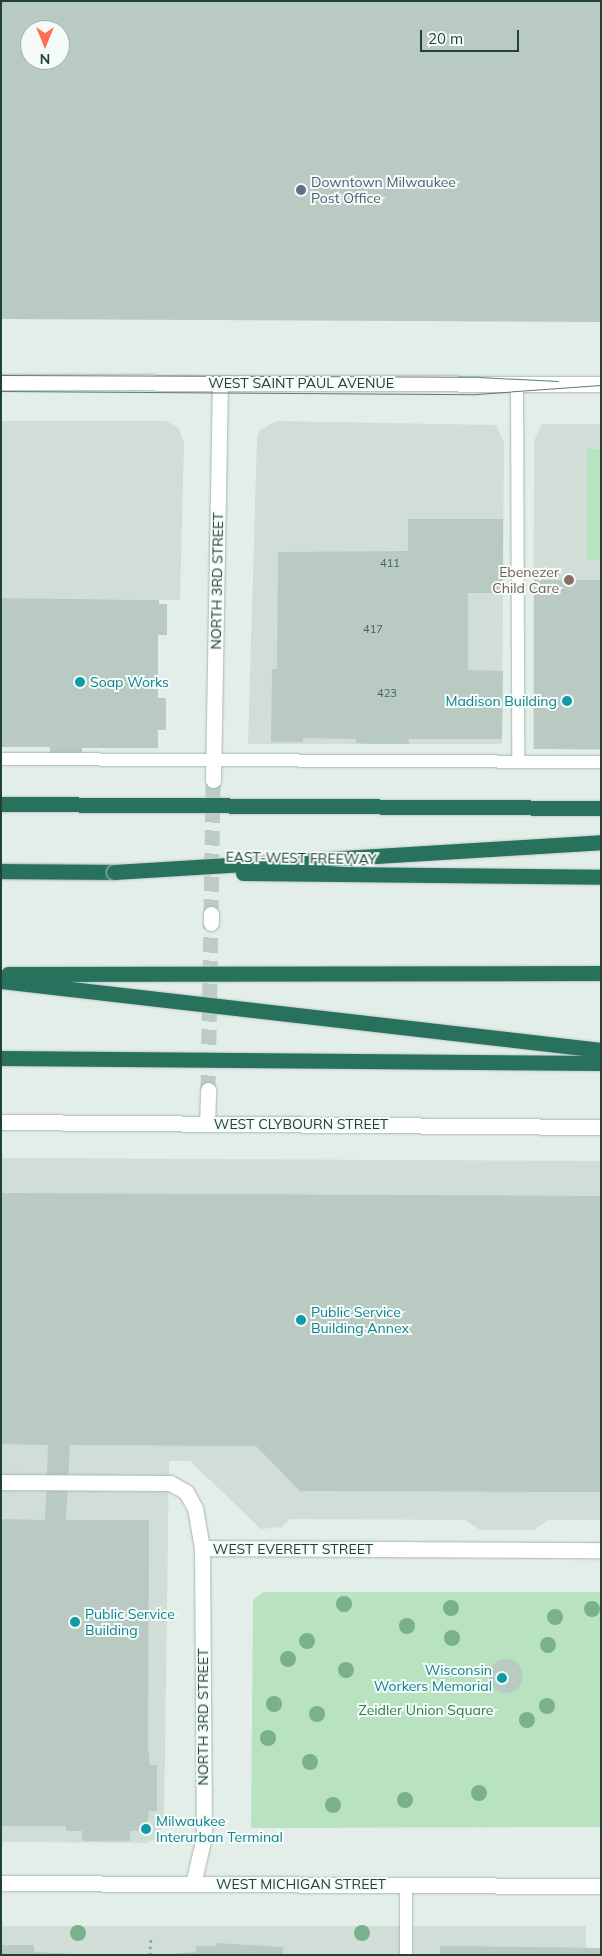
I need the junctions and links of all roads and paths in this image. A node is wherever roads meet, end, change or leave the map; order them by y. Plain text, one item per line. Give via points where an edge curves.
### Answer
1 (1, 382) edge
2 (220, 383) junction
3 (518, 383) junction
4 (601, 384) edge
5 (1, 759) edge
6 (214, 760) junction
7 (518, 762) junction
8 (601, 762) edge
9 (213, 780) tunnel mouth
10 (1, 804) edge
11 (601, 808) edge
12 (601, 842) edge
13 (1, 871) edge
14 (114, 872) junction
15 (601, 877) edge
16 (601, 973) edge
17 (1, 974) edge
18 (1, 981) edge
19 (601, 1050) edge
20 (1, 1058) edge
21 (601, 1063) edge
22 (208, 1090) tunnel mouth
23 (1, 1122) edge
24 (207, 1124) junction
25 (601, 1127) edge
26 (1, 1482) edge
27 (202, 1548) junction
28 (601, 1550) edge
29 (1, 1883) edge
30 (193, 1884) junction
31 (406, 1884) junction
32 (601, 1886) edge
33 (151, 1937) dead end
34 (406, 1954) edge
35 (150, 1955) edge

1 - 2 street, WEST SAINT PAUL AVENUE
2 - 3 street, WEST SAINT PAUL AVENUE
2 - 6 street, NORTH 3RD STREET
3 - 4 street, WEST SAINT PAUL AVENUE
3 - 7 lane
5 - 6 lane
6 - 7 lane
6 - 9 street, NORTH 3RD STREET
7 - 8 lane
10 - 11 highway, bridge
12 - 14 highway, bridge
13 - 14 highway, EAST-WEST FREEWAY
14 - 15 highway, EAST-WEST FREEWAY, bridge
16 - 17 highway, bridge
18 - 19 highway, bridge
20 - 21 highway, bridge
22 - 24 street
23 - 24 street, WEST CLYBOURN STREET
24 - 25 street, WEST CLYBOURN STREET
26 - 27 street, WEST EVERETT STREET via 170,1483 186,1492 195,1508
27 - 28 street, WEST EVERETT STREET
27 - 30 street, NORTH 3RD STREET via 204,1837
29 - 30 street, WEST MICHIGAN STREET
30 - 31 street, WEST MICHIGAN STREET
31 - 32 street, WEST MICHIGAN STREET
31 - 34 lane
33 - 35 path

